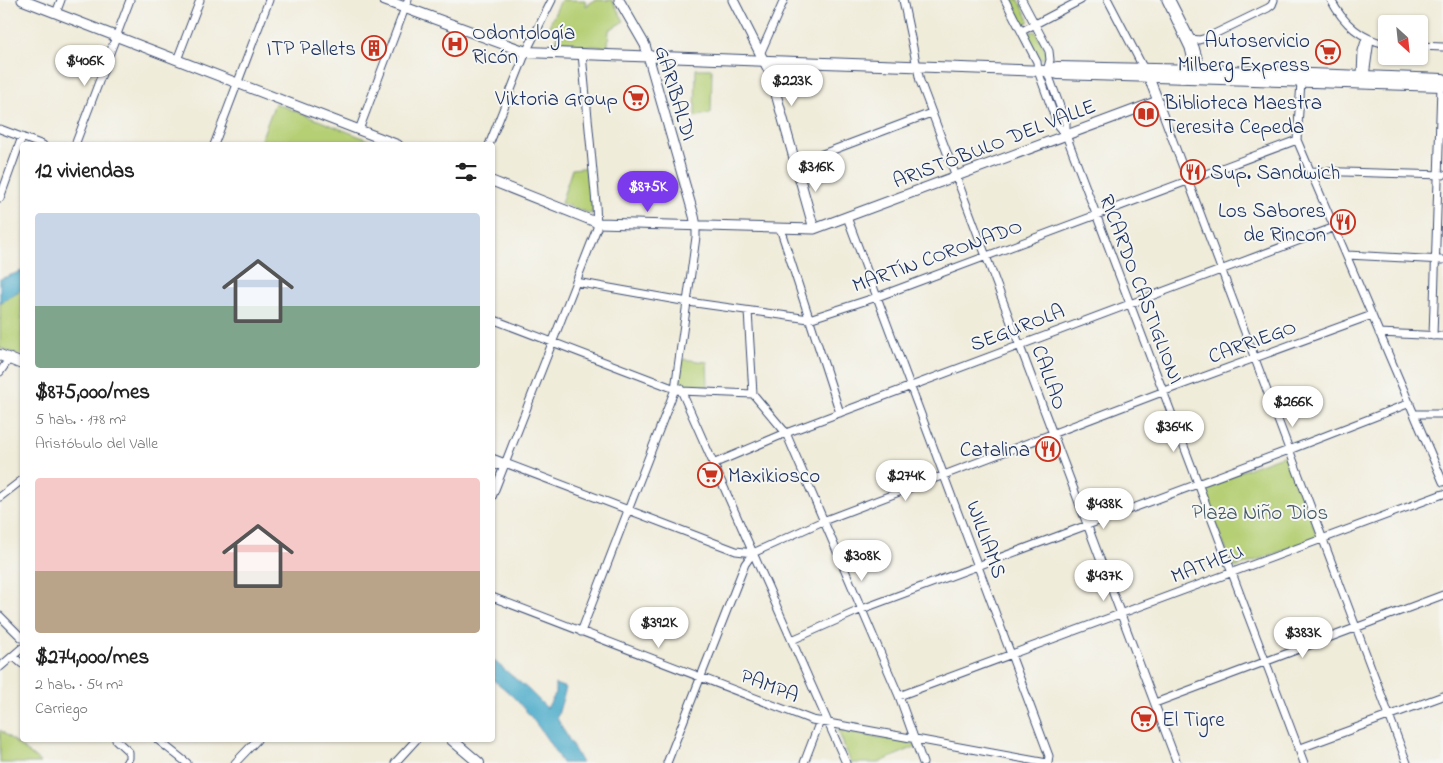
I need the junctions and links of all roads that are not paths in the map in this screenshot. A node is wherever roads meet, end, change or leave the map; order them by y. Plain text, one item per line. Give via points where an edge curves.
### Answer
1 (22, 0) edge
2 (61, 0) edge
3 (130, 0) edge
4 (200, 0) edge
5 (269, 0) edge
6 (384, 0) edge
7 (552, 0) edge
8 (619, 0) edge
9 (732, 0) edge
10 (784, 0) edge
11 (903, 0) edge
12 (1005, 0) edge
13 (1022, 0) edge
14 (1082, 0) edge
15 (1108, 0) edge
16 (1166, 0) edge
17 (1172, 0) edge
18 (1274, 0) edge
19 (1331, 0) edge
20 (406, 4) edge
21 (56, 13) junction
22 (1034, 25) junction
23 (1022, 31) junction
24 (116, 36) junction
25 (1188, 38) junction
26 (1368, 39) junction
27 (1378, 42) edge
28 (1428, 46) edge
29 (1443, 47) edge
30 (526, 52) junction
31 (582, 54) junction
32 (762, 56) junction
33 (648, 57) junction
34 (177, 60) junction
35 (1196, 65) dead end
36 (916, 66) junction
37 (1043, 71) junction
38 (1147, 73) junction
39 (1363, 76) junction
40 (1301, 82) junction
41 (237, 83) junction
42 (1442, 84) edge
43 (1158, 101) junction
44 (932, 112) junction
45 (0, 129) edge
46 (359, 130) junction
47 (1066, 134) junction
48 (22, 137) junction
49 (1297, 140) junction
50 (20, 142) edge
51 (35, 142) edge
52 (76, 142) edge
53 (215, 142) edge
54 (390, 142) edge
55 (490, 142) edge
56 (20, 143) edge
57 (796, 164) junction
58 (1311, 171) junction
59 (1440, 175) edge
60 (956, 176) junction
61 (1187, 180) junction
62 (495, 182) edge
63 (0, 198) edge
64 (1095, 215) junction
65 (847, 216) junction
66 (598, 223) junction
67 (696, 226) junction
68 (1335, 227) junction
69 (780, 228) junction
70 (814, 229) junction
71 (1347, 255) junction
72 (986, 256) junction
73 (1435, 260) junction
74 (1443, 260) edge
75 (1221, 270) junction
76 (576, 282) junction
77 (877, 297) junction
78 (688, 302) junction
79 (1129, 304) junction
80 (748, 311) junction
81 (1372, 315) junction
82 (809, 319) junction
83 (495, 320) edge
84 (1379, 333) junction
85 (1433, 336) junction
86 (1443, 336) edge
87 (552, 341) junction
88 (1019, 344) junction
89 (5, 356) edge
90 (1255, 358) junction
91 (20, 363) edge
92 (0, 372) edge
93 (911, 387) junction
94 (678, 390) junction
95 (1162, 392) junction
96 (753, 394) junction
97 (1410, 403) junction
98 (840, 413) junction
99 (1414, 414) junction
100 (1443, 414) edge
101 (786, 433) junction
102 (1052, 434) junction
103 (1289, 450) junction
104 (495, 459) edge
105 (506, 463) junction
106 (713, 464) junction
107 (495, 465) edge
108 (945, 475) junction
109 (20, 482) edge
110 (1443, 482) edge
111 (1198, 484) junction
112 (495, 490) edge
113 (1443, 494) edge
114 (0, 497) edge
115 (628, 511) junction
116 (823, 521) junction
117 (1086, 525) junction
118 (1322, 538) junction
119 (753, 553) junction
120 (978, 565) junction
121 (1230, 573) junction
122 (1443, 595) edge
123 (495, 598) edge
124 (862, 609) junction
125 (1120, 614) junction
126 (0, 616) edge
127 (1356, 627) junction
128 (581, 632) junction
129 (20, 636) edge
130 (792, 640) junction
131 (20, 650) edge
132 (1011, 655) junction
133 (13, 656) junction
134 (20, 662) edge
135 (1265, 662) junction
136 (0, 667) edge
137 (700, 676) junction
138 (899, 696) junction
139 (1443, 696) edge
140 (1155, 703) junction
141 (1389, 715) junction
142 (820, 721) junction
143 (829, 723) junction
144 (916, 740) junction
145 (118, 742) edge
146 (161, 742) edge
147 (255, 742) edge
148 (414, 742) edge
149 (454, 742) edge
150 (1298, 749) junction
151 (126, 763) edge
152 (187, 763) edge
153 (235, 763) edge
154 (395, 763) edge
155 (480, 763) edge
156 (667, 763) edge
157 (804, 763) edge
158 (846, 763) edge
159 (923, 763) edge
160 (1048, 763) edge
161 (1177, 763) edge
162 (1304, 763) edge
163 (1407, 763) edge

1 - 21 street
2 - 21 street
3 - 24 street
4 - 34 street
5 - 41 street
6 - 20 main road
7 - 30 street
8 - 33 street, GARIBALDI via 645,45
9 - 32 street
10 - 32 street
11 - 36 street, CALLAO
12 - 23 street, RICARDO CASTIGLIONI
13 - 22 street, RICARDO CASTIGLIONI
14 - 22 street
15 - 38 street
16 - 25 street
17 - 25 street
18 - 25 street via 1268,8 1206,38
19 - 26 street via 1346,22
20 - 30 main road
20 - 46 street
21 - 24 street
22 - 23 street
22 - 37 street, RICARDO CASTIGLIONI via 1049,51 1050,60
23 - 37 street, RICARDO CASTIGLIONI
24 - 34 street
24 - 52 street
25 - 35 street
26 - 27 street
26 - 39 street
28 - 29 street
30 - 31 main road
30 - 55 street
31 - 33 main road
31 - 66 street
32 - 33 main road
32 - 36 main road
32 - 57 street via 770,72
33 - 67 street, GARIBALDI
34 - 41 street
36 - 37 main road
36 - 44 street, CALLAO
37 - 38 main road via 1057,67
37 - 47 street, RICARDO CASTIGLIONI via 1058,126
38 - 39 main road
38 - 40 main road
38 - 43 street
39 - 42 main road
40 - 42 main road
40 - 49 street
41 - 46 street
41 - 53 street
42 - 59 street
43 - 47 street, ARISTÓBULO DEL VALLE
43 - 61 street
44 - 57 street
44 - 60 street, CALLAO
45 - 48 street
46 - 54 street
47 - 60 street, ARISTÓBULO DEL VALLE
47 - 64 street, RICARDO CASTIGLIONI
48 - 50 street
48 - 51 street
49 - 58 street
49 - 61 street, MARTÍN CORONADO
56 - 63 street
57 - 70 street
58 - 59 street
58 - 68 street
59 - 73 street
60 - 65 street, ARISTÓBULO DEL VALLE
60 - 72 street, CALLAO
61 - 64 street, MARTÍN CORONADO
61 - 75 street
62 - 66 street, ARISTÓBULO DEL VALLE
64 - 72 street, MARTÍN CORONADO
64 - 79 street, RICARDO CASTIGLIONI
65 - 70 street, ARISTÓBULO DEL VALLE
65 - 77 street, WILLIAMS
66 - 67 street, ARISTÓBULO DEL VALLE
66 - 76 street
67 - 69 street, ARISTÓBULO DEL VALLE
67 - 78 street, GARIBALDI
68 - 71 street
68 - 75 street, SEGUROLA
69 - 70 street, ARISTÓBULO DEL VALLE
69 - 82 street
71 - 73 street
71 - 81 street
72 - 77 street, MARTÍN CORONADO
72 - 88 street, CALLAO
73 - 74 street
73 - 85 street
75 - 79 street, SEGUROLA
75 - 90 street
76 - 78 street, MARTÍN CORONADO
76 - 87 street
77 - 82 street, MARTÍN CORONADO
77 - 93 street, WILLIAMS
78 - 80 street, MARTÍN CORONADO
78 - 94 street, GARIBALDI
79 - 88 street, SEGUROLA
79 - 95 street, RICARDO CASTIGLIONI
80 - 82 street, MARTÍN CORONADO
80 - 96 street
81 - 84 street
81 - 90 street, CARRIEGO
82 - 98 street
83 - 87 street
84 - 85 street
84 - 97 street
85 - 86 street
87 - 94 street
87 - 105 street
88 - 93 street, SEGUROLA
88 - 102 street, CALLAO
89 - 91 main road
89 - 92 street
90 - 95 street, CARRIEGO
90 - 103 street
93 - 98 street, SEGUROLA
93 - 108 street, WILLIAMS
94 - 96 street
94 - 106 street
94 - 115 street, GARIBALDI
95 - 102 street, CARRIEGO
95 - 111 street, RICARDO CASTIGLIONI
96 - 101 street
97 - 99 street
97 - 103 street
98 - 101 street, SEGUROLA
99 - 100 street
99 - 110 street
101 - 106 street, SEGUROLA
101 - 116 street
102 - 108 street, CARRIEGO
102 - 117 street, CALLAO
103 - 111 street
103 - 118 street
104 - 105 street
105 - 107 street
105 - 112 street
105 - 115 street
106 - 119 street
108 - 116 street, CARRIEGO
108 - 120 street, WILLIAMS
109 - 114 street
111 - 117 street
111 - 121 street, RICARDO CASTIGLIONI
113 - 118 street, MATHEU
115 - 119 street via 736,551
115 - 128 street, GARIBALDI
116 - 119 street, CARRIEGO
116 - 124 street
117 - 120 street
117 - 125 street, CALLAO
118 - 121 street, MATHEU
118 - 127 street
119 - 130 street
119 - 137 street via 745,564
120 - 124 street
120 - 132 street, WILLIAMS
121 - 125 street, MATHEU
121 - 135 street, RICARDO CASTIGLIONI
122 - 127 street
123 - 128 street, PAMPA
124 - 130 street
124 - 138 street
125 - 132 street, MATHEU
125 - 140 street, CALLAO
126 - 129 street
127 - 135 street
127 - 141 street
128 - 137 street, PAMPA
130 - 143 street
131 - 133 street
132 - 138 street, MATHEU
132 - 160 street, WILLIAMS via 1049,756
133 - 134 street
133 - 136 street
135 - 140 street
135 - 150 street, RICARDO CASTIGLIONI
137 - 142 street, PAMPA
137 - 156 street
138 - 144 street
139 - 141 street
140 - 161 street, CALLAO
141 - 150 street
141 - 163 street
142 - 143 street, PAMPA
142 - 157 street
143 - 144 street, PAMPA
143 - 158 street
144 - 159 street
144 - 160 street, PAMPA
145 - 151 street via 130,755
146 - 152 street
147 - 153 street
148 - 154 street
149 - 155 main road
150 - 162 street, RICARDO CASTIGLIONI

